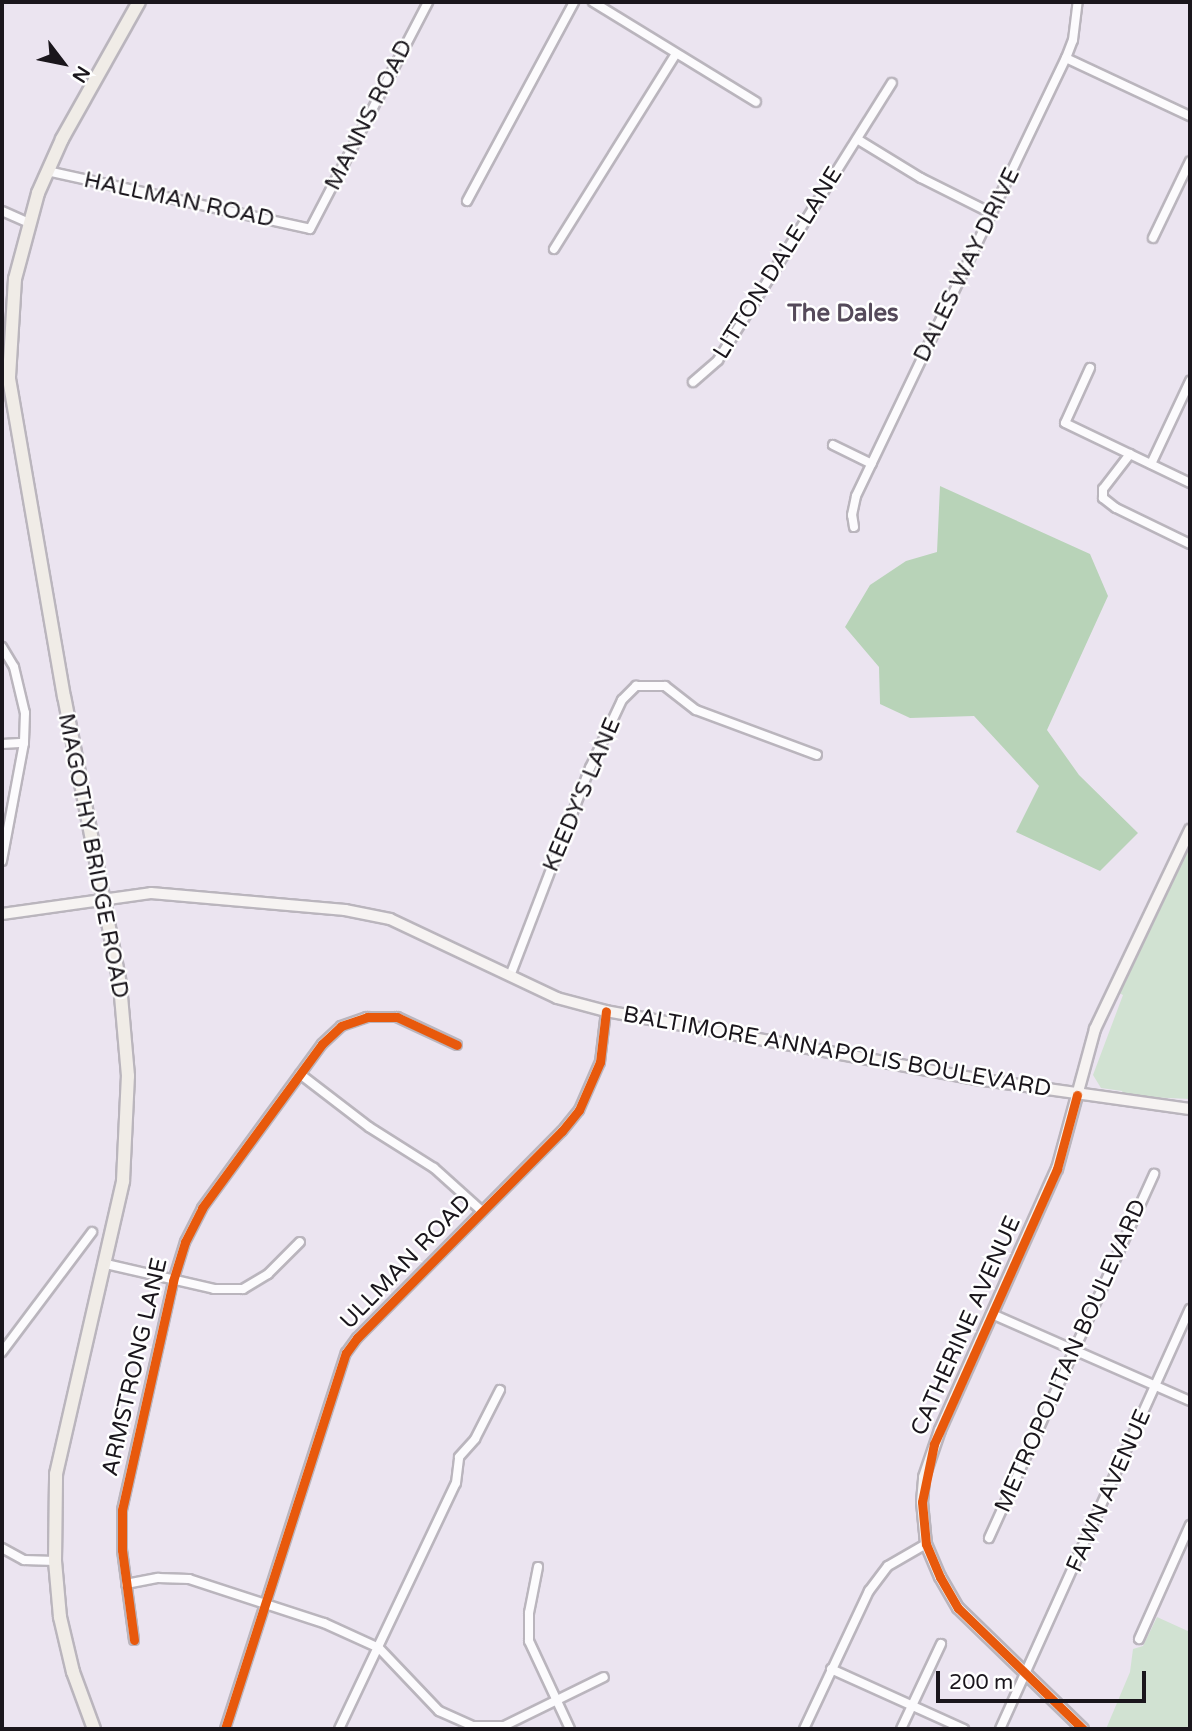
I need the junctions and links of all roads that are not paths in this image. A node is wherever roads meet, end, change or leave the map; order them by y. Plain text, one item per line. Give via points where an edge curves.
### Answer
1 (138, 2) edge
2 (428, 2) edge
3 (574, 2) edge
4 (593, 2) edge
5 (1078, 2) edge
6 (676, 54) junction
7 (1066, 58) junction
8 (892, 83) dead end
9 (756, 102) dead end
10 (1190, 116) edge
11 (857, 139) junction
12 (1190, 161) edge
13 (47, 171) junction
14 (467, 201) dead end
15 (2, 211) edge
16 (991, 214) junction
17 (29, 223) junction
18 (310, 229) joint
19 (1153, 238) dead end
20 (554, 249) dead end
21 (6, 316) edge
22 (1090, 368) dead end
23 (1190, 381) edge
24 (693, 382) dead end
25 (833, 445) dead end
26 (1130, 454) junction
27 (872, 464) junction
28 (1151, 464) junction
29 (1190, 483) edge
30 (854, 527) dead end
31 (1190, 544) edge
32 (2, 647) edge
33 (24, 743) junction
34 (2, 744) edge
35 (817, 755) dead end
36 (1190, 830) edge
37 (2, 861) edge
38 (103, 899) junction
39 (2, 914) edge
40 (510, 976) junction
41 (606, 1011) junction
42 (457, 1045) dead end
43 (300, 1074) junction
44 (1077, 1094) junction
45 (1190, 1109) edge
46 (1153, 1174) dead end
47 (482, 1210) junction
48 (92, 1232) dead end
49 (300, 1242) dead end
50 (106, 1264) junction
51 (173, 1281) junction
52 (1190, 1309) edge
53 (992, 1314) junction
54 (1073, 1349) junction
55 (2, 1352) edge
56 (1155, 1386) junction
57 (500, 1390) dead end
58 (1190, 1401) edge
59 (1190, 1525) edge
60 (989, 1538) dead end
61 (926, 1544) junction
62 (2, 1548) edge
63 (55, 1561) junction
64 (538, 1567) dead end
65 (126, 1584) junction
66 (265, 1605) junction
67 (1139, 1639) dead end
68 (134, 1640) dead end
69 (942, 1644) dead end
70 (379, 1648) junction
71 (831, 1669) junction
72 (1026, 1673) junction
73 (604, 1677) dead end
74 (557, 1701) junction
75 (911, 1705) junction
76 (94, 1729) edge
77 (225, 1729) edge
78 (338, 1729) edge
79 (569, 1729) edge
80 (804, 1729) edge
81 (901, 1729) edge
82 (964, 1729) edge
83 (1000, 1729) edge
84 (1083, 1729) edge

1 - 13 main road, MAGOTHY BRIDGE ROAD
2 - 18 street, MANNS ROAD
3 - 14 street
4 - 6 street
5 - 7 street, DALES WAY DRIVE
6 - 9 street
6 - 20 street
7 - 10 street
7 - 16 street, DALES WAY DRIVE
8 - 11 street, LITTON DALE LANE
11 - 16 street
11 - 24 street, LITTON DALE LANE via 718,360
12 - 19 street
13 - 17 main road, MAGOTHY BRIDGE ROAD
13 - 18 street, HALLMAN ROAD
15 - 17 street
16 - 27 street, DALES WAY DRIVE
17 - 21 main road, MAGOTHY BRIDGE ROAD
21 - 38 main road, MAGOTHY BRIDGE ROAD via 16,426
22 - 26 street via 1065,423
23 - 28 street
25 - 27 street
26 - 28 street
26 - 31 street via 1103,489 1103,498
27 - 30 street, DALES WAY DRIVE via 853,505
28 - 29 street
32 - 33 street via 20,686
33 - 34 street
33 - 37 street
35 - 40 street, KEEDY'S LANE via 696,710 665,686 636,686 622,700 590,768
36 - 44 main road, CATHERINE AVENUE via 1100,1016
38 - 39 main road, BALTIMORE ANNAPOLIS BOULEVARD
38 - 40 main road, BALTIMORE ANNAPOLIS BOULEVARD via 163,894 345,910 390,919
38 - 50 main road, MAGOTHY BRIDGE ROAD via 120,984 128,1102 123,1181
40 - 41 main road, BALTIMORE ANNAPOLIS BOULEVARD via 557,998
41 - 44 main road, BALTIMORE ANNAPOLIS BOULEVARD
41 - 47 street, ULLMAN ROAD via 600,1062 579,1110
42 - 43 street, ARMSTRONG LANE via 409,1021 367,1017 330,1035
43 - 47 street via 366,1125 434,1168
43 - 51 street, ARMSTRONG LANE via 202,1208
44 - 45 main road, BALTIMORE ANNAPOLIS BOULEVARD
44 - 53 main road, CATHERINE AVENUE via 1057,1169
46 - 54 street, METROPOLITAN BOULEVARD
47 - 66 street, ULLMAN ROAD via 346,1353
48 - 55 street
49 - 51 street via 268,1275 243,1289
50 - 51 street
50 - 63 main road, MAGOTHY BRIDGE ROAD via 56,1474
51 - 65 street, ARMSTRONG LANE via 122,1510
52 - 56 street, FAWN AVENUE
53 - 54 street
53 - 61 main road, CATHERINE AVENUE via 930,1455 922,1502
54 - 56 street
54 - 60 street, METROPOLITAN BOULEVARD
56 - 58 street
56 - 72 street, FAWN AVENUE
57 - 70 street via 475,1439 459,1457 456,1483
59 - 67 street
61 - 71 street via 888,1566 869,1591
61 - 72 main road, CATHERINE AVENUE via 958,1608
62 - 63 street via 24,1560
63 - 76 main road, MAGOTHY BRIDGE ROAD via 60,1617 73,1672
64 - 74 street via 530,1603 529,1641
65 - 66 street via 189,1579
65 - 68 street, ARMSTRONG LANE
66 - 70 street via 324,1623
66 - 77 street, ULLMAN ROAD
69 - 75 street
70 - 74 street via 439,1711 472,1726 504,1726
70 - 78 street
71 - 75 street
71 - 80 street
72 - 83 street, FAWN AVENUE
72 - 84 main road, CATHERINE AVENUE
73 - 74 street
74 - 79 street
75 - 81 street
75 - 82 street

